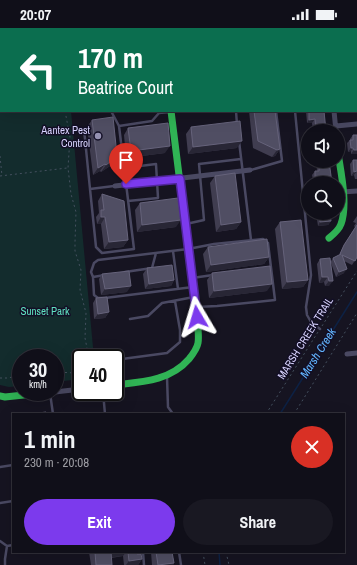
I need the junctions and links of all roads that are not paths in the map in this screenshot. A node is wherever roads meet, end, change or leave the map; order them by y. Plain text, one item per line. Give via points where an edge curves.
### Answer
1 (112, 112) edge
2 (171, 112) edge
3 (236, 112) edge
4 (276, 112) edge
5 (295, 112) edge
6 (334, 112) edge
7 (335, 124) edge
8 (357, 124) edge
9 (119, 126) junction
10 (238, 127) edge
11 (345, 127) edge
12 (84, 129) dead end
13 (238, 135) edge
14 (241, 158) junction
15 (124, 168) junction
16 (250, 170) joint
17 (243, 171) junction
18 (200, 176) junction
19 (180, 179) junction
20 (157, 181) junction
21 (126, 184) junction
22 (115, 186) joint
23 (90, 189) junction
24 (357, 191) edge
25 (345, 192) edge
26 (128, 201) junction
27 (341, 220) edge
28 (185, 224) junction
29 (329, 238) dead end
30 (251, 240) junction
31 (188, 249) junction
32 (173, 251) junction
33 (156, 253) junction
34 (271, 268) junction
35 (264, 269) edge
36 (122, 272) edge
37 (108, 274) edge
38 (219, 274) edge
39 (93, 277) junction
40 (192, 278) junction
41 (193, 287) junction
42 (178, 289) junction
43 (194, 297) junction
44 (175, 301) junction
45 (196, 307) junction
46 (130, 319) dead end
47 (320, 329) road end
48 (357, 353) edge
49 (347, 354) dead end
50 (124, 359) edge
51 (167, 377) junction
52 (124, 384) edge
53 (0, 396) edge
54 (12, 396) edge
55 (52, 401) edge
56 (103, 401) edge
57 (53, 413) edge
58 (105, 413) edge
59 (172, 413) edge
60 (12, 465) edge
61 (0, 467) edge
62 (12, 501) edge
63 (0, 503) edge
64 (0, 541) edge
65 (12, 545) edge
66 (7, 546) junction
67 (143, 553) edge
68 (179, 553) edge
69 (5, 565) edge
70 (144, 565) edge
71 (181, 565) edge

1 - 9 lane
2 - 9 lane via 159,113 152,121
2 - 19 street
3 - 10 lane
4 - 16 lane via 282,161
5 - 47 lane via 311,275 306,307 311,322
6 - 7 street
8 - 11 street
9 - 15 lane
12 - 23 lane
13 - 14 lane
14 - 17 lane
14 - 18 lane via 199,164
15 - 20 lane via 156,164
15 - 21 lane
16 - 17 street
17 - 18 street
17 - 30 lane
18 - 19 street
18 - 28 lane via 204,220
19 - 20 street
19 - 28 street
20 - 21 street
20 - 26 lane via 158,198
21 - 22 street
21 - 26 lane
22 - 23 lane
23 - 26 lane via 96,247 102,253 134,249
24 - 25 street
27 - 29 street
28 - 31 street
30 - 31 lane
30 - 34 lane via 263,239 268,243
31 - 32 lane
31 - 40 street
32 - 33 lane
32 - 42 lane
33 - 36 lane via 152,268
33 - 39 lane via 98,260 91,272
34 - 35 lane
34 - 45 lane via 275,300
37 - 39 lane
38 - 40 lane
39 - 42 lane via 94,296 98,298
40 - 41 street
41 - 42 lane
41 - 43 street
43 - 44 lane
43 - 45 street
44 - 46 lane via 162,303 148,316
44 - 50 lane via 180,342 167,353
45 - 51 street via 198,343 195,351 187,363
48 - 49 street
51 - 52 street
51 - 59 lane via 168,407
53 - 54 street
55 - 57 lane
56 - 58 lane
60 - 61 lane
62 - 63 lane
64 - 66 lane
65 - 66 lane
66 - 69 lane
67 - 70 lane
68 - 71 lane

